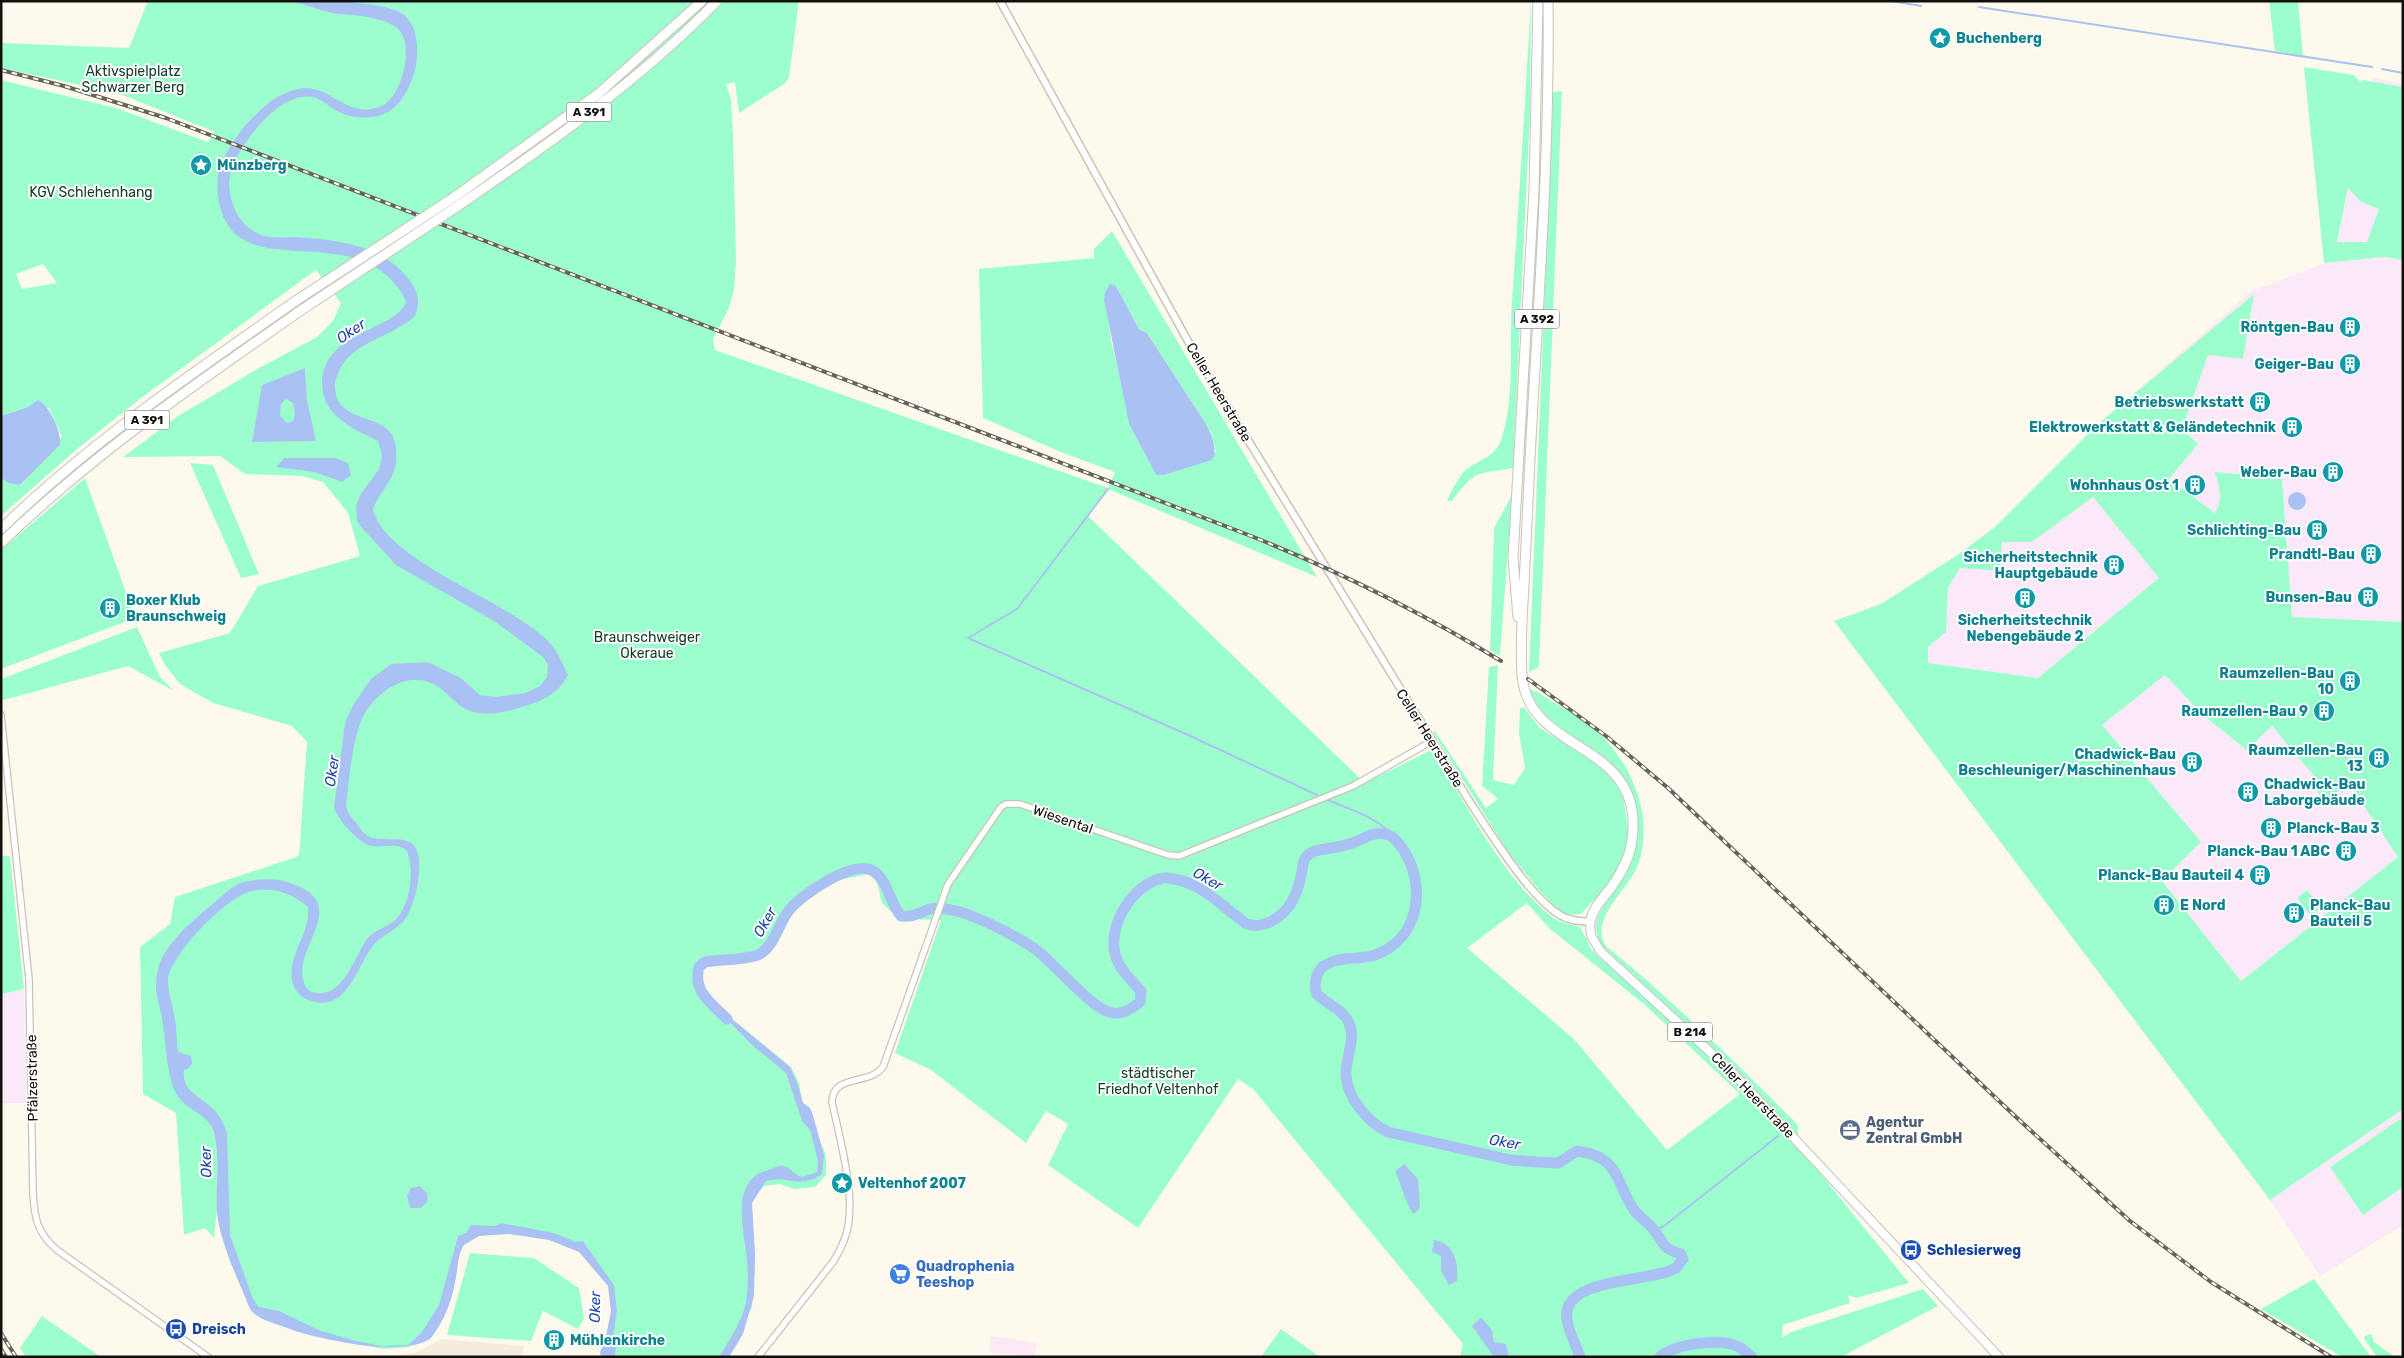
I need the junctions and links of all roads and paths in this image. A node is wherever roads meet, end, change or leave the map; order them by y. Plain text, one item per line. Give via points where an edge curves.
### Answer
1 (702, 1) edge
2 (1000, 1) edge
3 (1538, 1) edge
4 (1548, 1) edge
5 (714, 4) edge
6 (1, 529) edge
7 (1, 543) edge
8 (1522, 637) junction
9 (1, 715) edge
10 (1432, 741) junction
11 (1590, 922) junction
12 (208, 1357) edge
13 (758, 1357) edge
14 (1999, 1357) edge

1 - 6 highway, A 391, bridge via 604,88 544,134 297,300 123,426
2 - 10 main road, Celler Heerstraße via 1194,352
3 - 8 highway, A 392 via 1534,191 1513,567
4 - 8 highway, A 392 via 1546,139
5 - 7 highway, A 391, bridge via 603,102 534,153 201,380 47,500
8 - 11 highway via 1522,678 1530,706 1549,727 1606,765 1623,788 1631,810 1632,839 1626,862 1616,882 1595,908
9 - 12 street, Pfälzerstraße via 29,979 37,1227 57,1250
10 - 11 main road, Celler Heerstraße via 1491,834 1536,893 1563,917
10 - 13 street, Wiesental via 1353,786 1179,856 1020,804 1006,804 996,812 943,896 883,1067 874,1075 840,1085 833,1093 848,1186 849,1220 840,1250
11 - 14 main road, Celler Heerstraße / B 214 via 1593,940 1601,952 1732,1072

